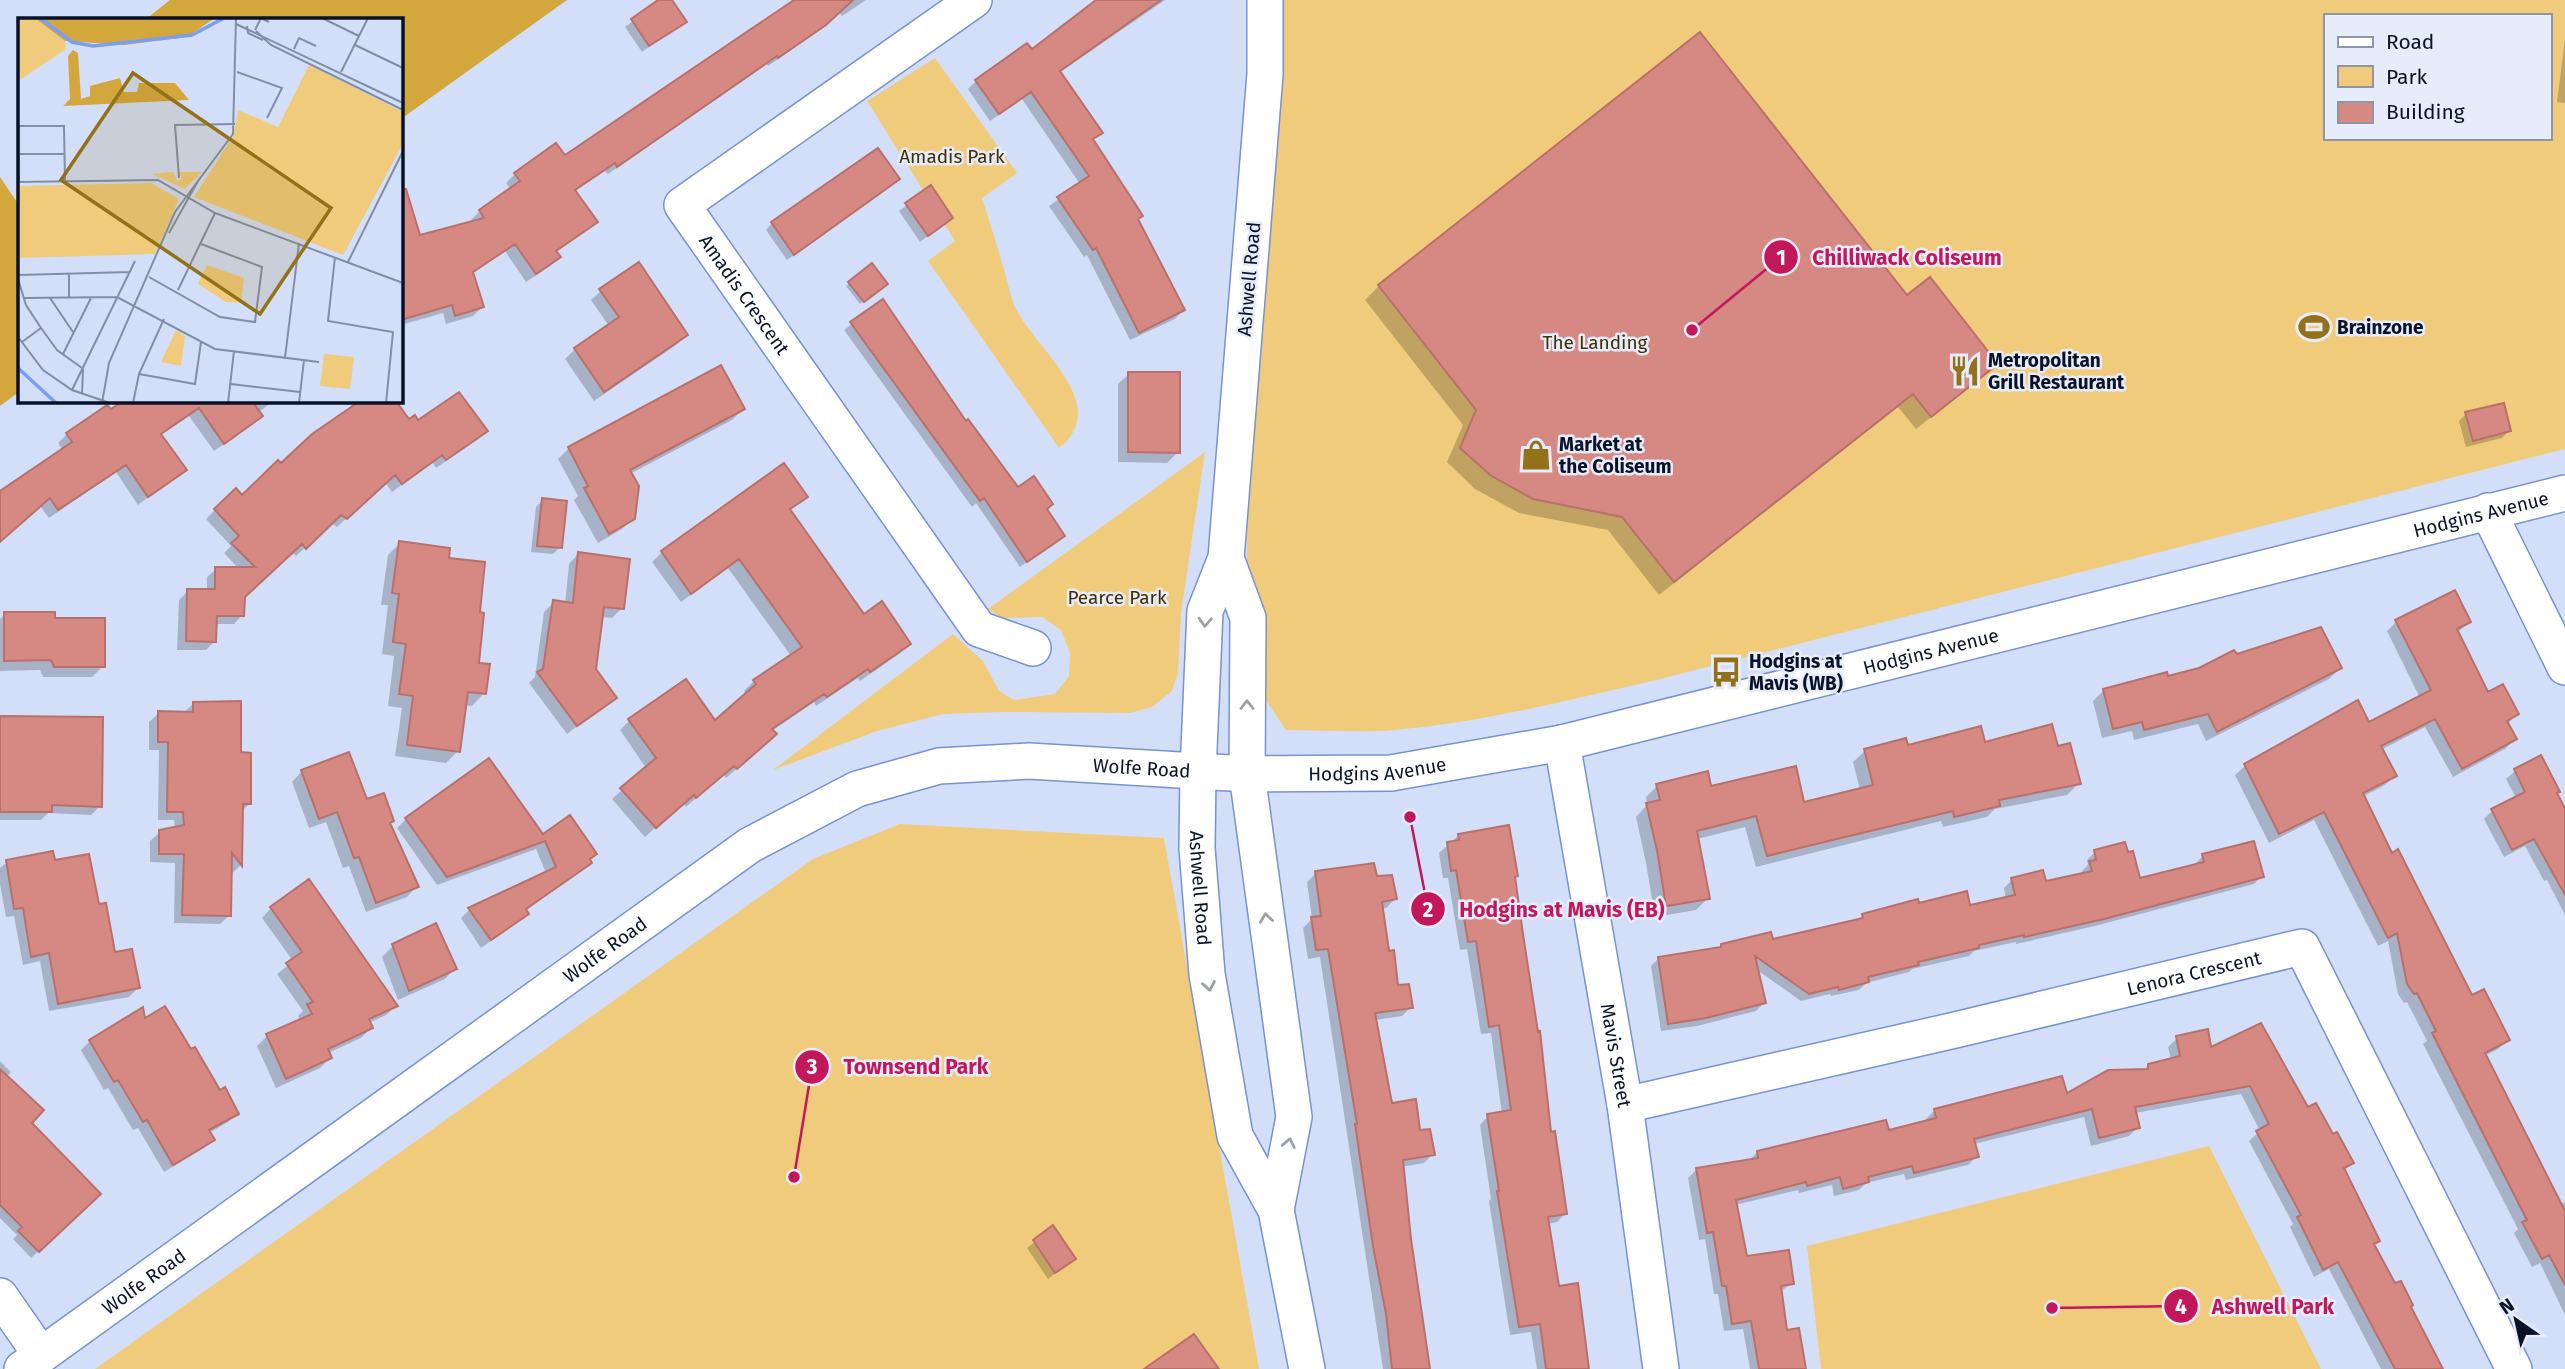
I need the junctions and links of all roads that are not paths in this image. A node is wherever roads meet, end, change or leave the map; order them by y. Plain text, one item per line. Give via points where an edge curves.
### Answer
1 (974, 0) edge
2 (1265, 0) edge
3 (2565, 493) edge
4 (2488, 511) junction
5 (1226, 558) junction
6 (1033, 648) dead end
7 (2565, 667) edge
8 (1562, 743) junction
9 (1198, 772) junction
10 (1247, 774) junction
11 (1625, 1105) junction
12 (1276, 1210) junction
13 (0, 1296) edge
14 (31, 1362) edge
15 (1307, 1369) edge
16 (1661, 1369) edge
17 (2514, 1369) edge

1 - 6 street, Amadis Crescent via 682,205 979,629
2 - 5 street, Ashwell Road via 1265,74
3 - 4 street, Hodgins Avenue
4 - 7 street
4 - 8 street, Hodgins Avenue
5 -> 9 street, Ashwell Road via 1205,611
10 -> 5 street, Ashwell Road via 1248,618
8 - 10 street, Hodgins Avenue via 1391,773
8 - 11 street, Mavis Street
9 - 10 street, Wolfe Road
9 -> 12 street, Ashwell Road via 1197,848 1207,974 1233,1123
9 - 14 street, Wolfe Road via 1029,761 939,766 857,789 750,845
12 -> 10 street, Ashwell Road via 1294,1117
11 - 16 street, Mavis Street
11 - 17 street, Lenora Crescent via 2302,947
12 - 15 street, Ashwell Road
13 - 14 street, Wolfe Road

